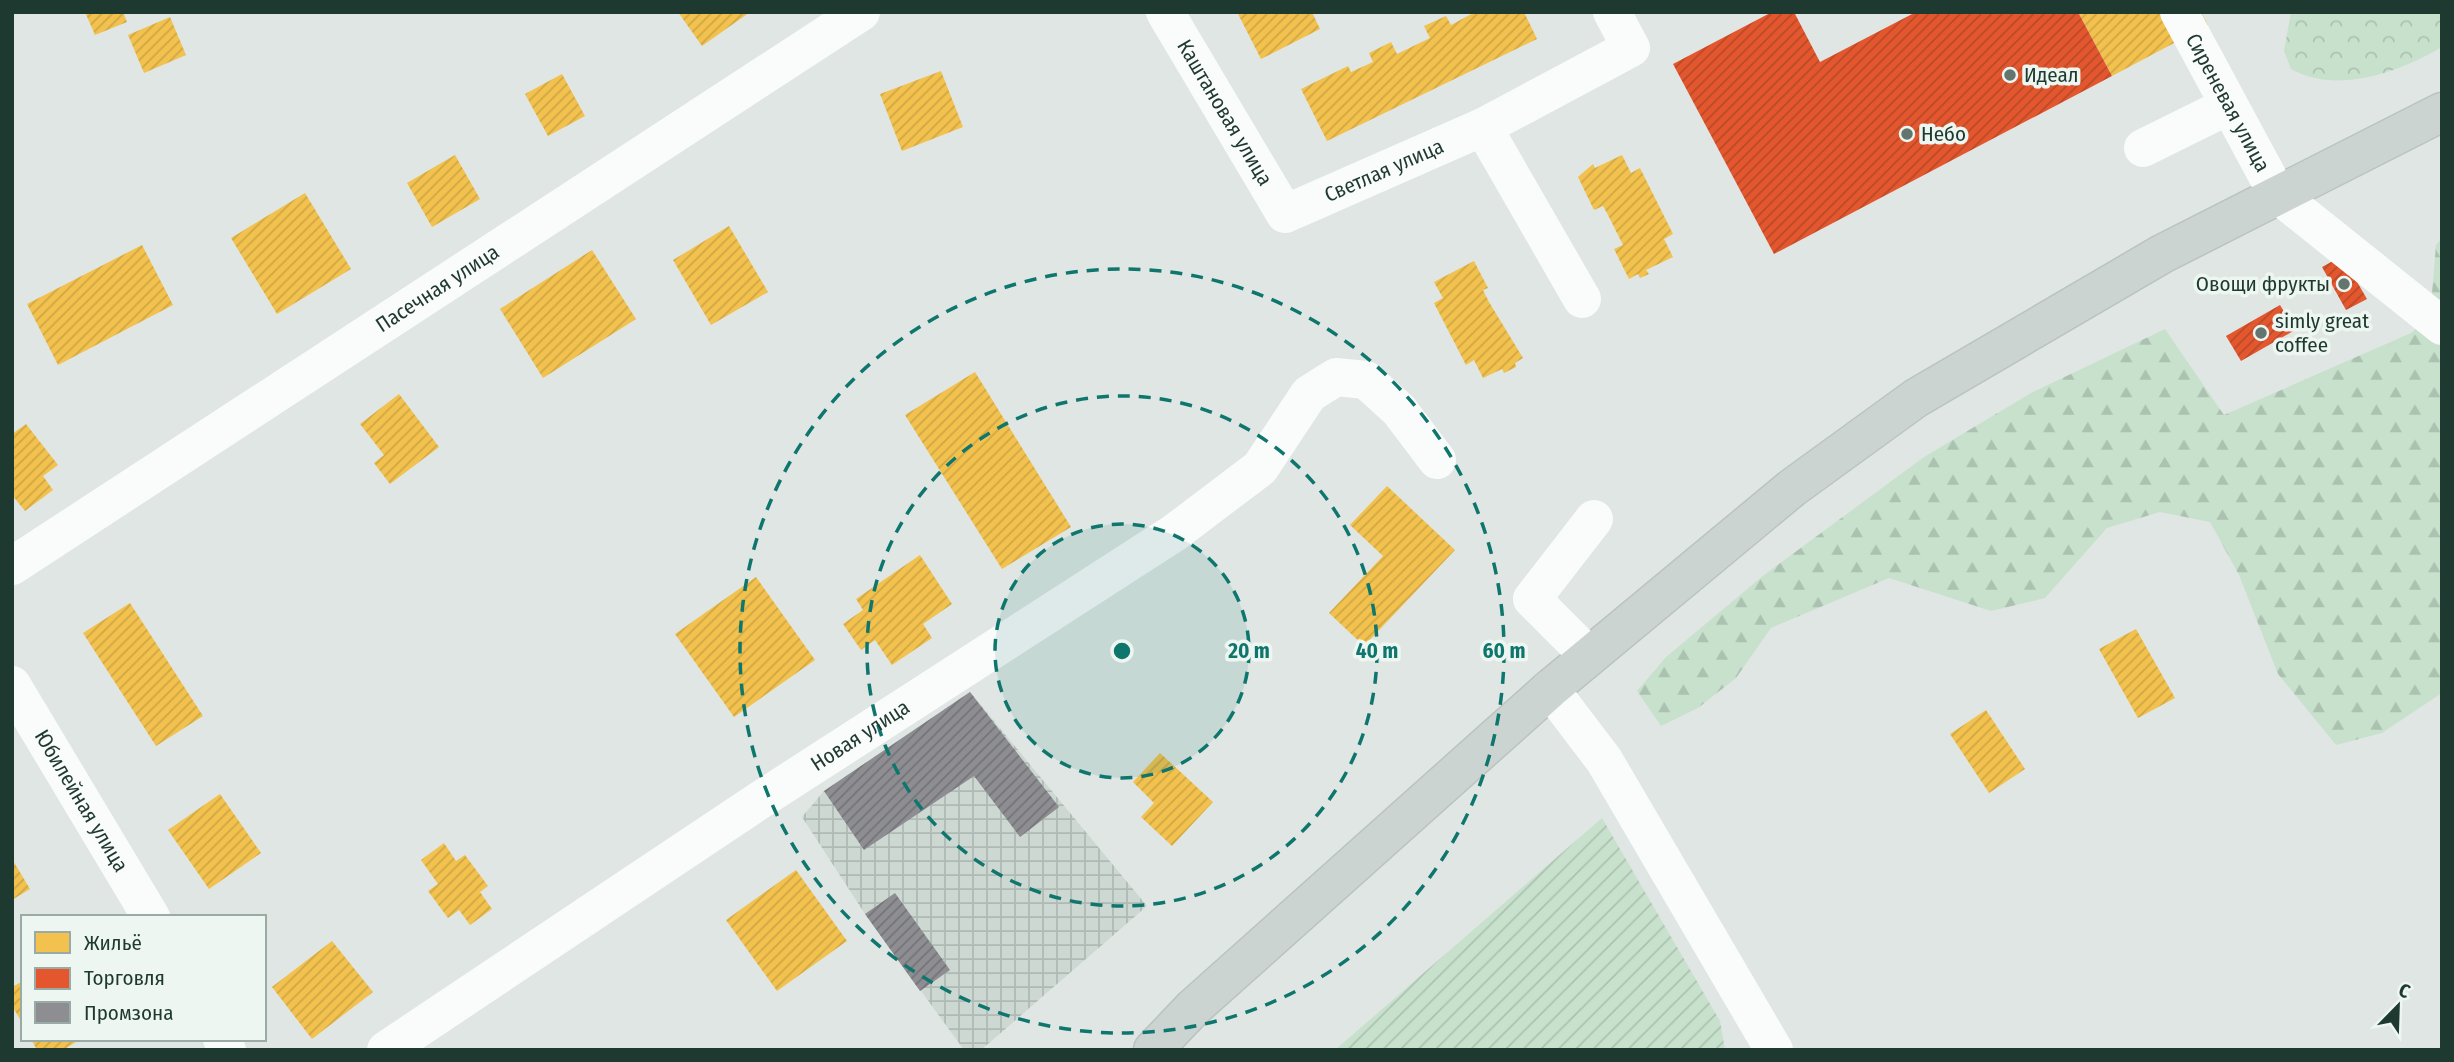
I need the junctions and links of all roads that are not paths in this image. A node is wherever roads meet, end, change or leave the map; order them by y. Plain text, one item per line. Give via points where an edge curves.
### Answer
1 (861, 12) edge
2 (1165, 12) edge
3 (1612, 12) edge
4 (2179, 12) edge
5 (2228, 106) junction
6 (2442, 112) edge
7 (1483, 127) junction
8 (2143, 148) dead end
9 (2277, 194) junction
10 (1285, 214) joint
11 (1582, 299) dead end
12 (2442, 326) edge
13 (1437, 460) dead end
14 (1594, 519) dead end
15 (12, 565) edge
16 (1589, 656) junction
17 (12, 685) edge
18 (1550, 689) junction
19 (150, 915) edge
20 (386, 1050) edge
21 (1153, 1050) edge
22 (1774, 1050) edge

1 - 15 street, Пасечная улица
2 - 10 street, Каштановая улица
3 - 7 street, Светлая улица via 1631,48 1568,66
4 - 5 street, Сиреневая улица
5 - 8 street
5 - 9 street, Сиреневая улица
6 - 9 main road
7 - 10 street, Светлая улица
7 - 11 street
9 - 12 street
9 - 16 main road via 2162,254 1916,398 1792,488
13 - 20 street, Новая улица via 1399,410 1366,380 1336,377 1309,394 1260,468 1174,533 757,802
14 - 16 street via 1532,599
16 - 18 main road
17 - 19 street, Юбилейная улица
18 - 21 main road via 1193,1008
18 - 22 street via 1604,760

